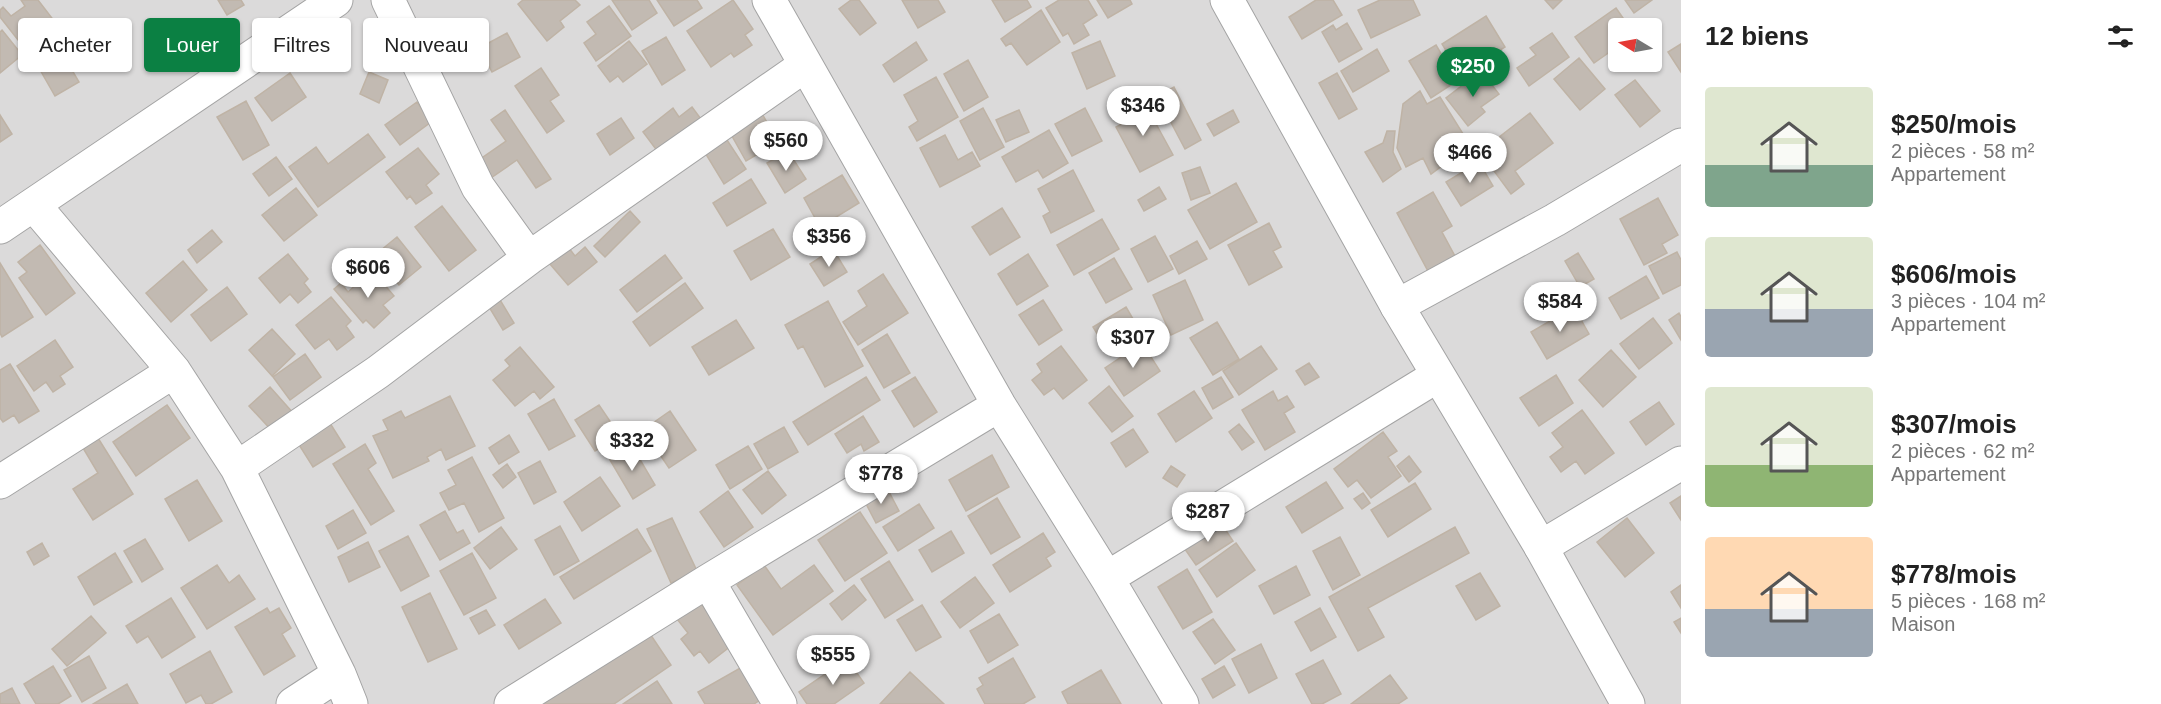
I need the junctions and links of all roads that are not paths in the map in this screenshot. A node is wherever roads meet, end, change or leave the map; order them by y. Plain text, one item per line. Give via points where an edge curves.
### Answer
1 (336, 0) edge
2 (388, 0) edge
3 (769, 0) edge
4 (1228, 0) edge
5 (804, 66) junction
6 (1681, 145) edge
7 (34, 205) junction
8 (0, 227) edge
9 (529, 258) junction
10 (1396, 306) junction
11 (174, 371) junction
12 (1437, 376) junction
13 (999, 405) junction
14 (1681, 463) edge
15 (237, 468) junction
16 (0, 482) edge
17 (1541, 547) junction
18 (1107, 578) junction
19 (708, 581) junction
20 (339, 674) junction
21 (293, 704) edge
22 (351, 704) edge
23 (511, 704) edge
24 (780, 704) edge
25 (1182, 704) edge
26 (1628, 704) edge

1 - 7 street
2 - 9 street via 478,187
3 - 5 street
4 - 10 street
5 - 9 street
5 - 13 street
6 - 10 street via 1555,220
7 - 8 street
7 - 11 street
9 - 15 street via 378,372
10 - 12 street
11 - 15 street
11 - 16 street
12 - 17 street
12 - 18 street
13 - 18 street
13 - 19 street
14 - 17 street
15 - 20 street
17 - 26 street
18 - 25 street
19 - 23 street
19 - 24 street
20 - 21 street
20 - 22 street

